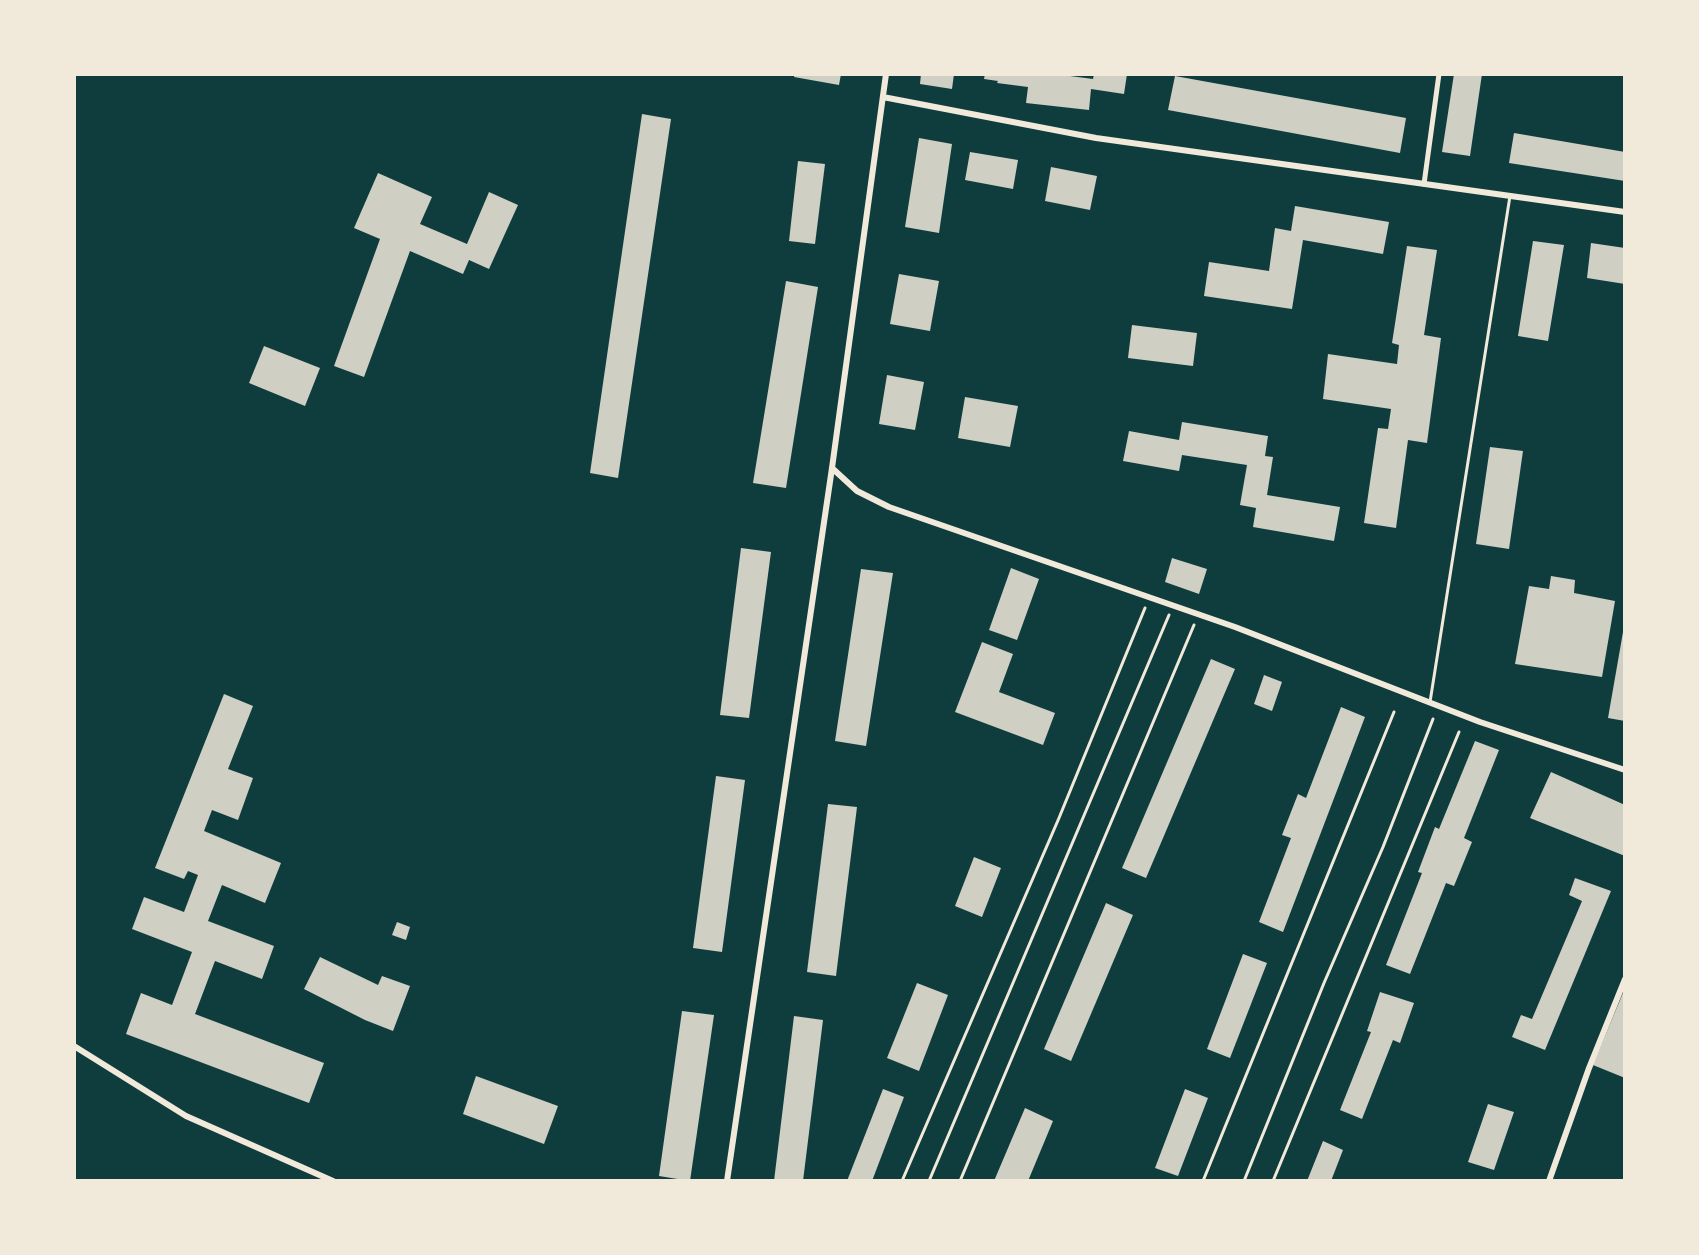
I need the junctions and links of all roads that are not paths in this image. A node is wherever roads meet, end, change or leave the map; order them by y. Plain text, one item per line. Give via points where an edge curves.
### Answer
1 (886, 74) edge
2 (1439, 74) edge
3 (883, 97) junction
4 (1424, 184) junction
5 (1510, 196) junction
6 (1625, 212) edge
7 (832, 468) junction
8 (1430, 703) junction
9 (1625, 770) edge
10 (1625, 979) edge
11 (74, 1046) edge
12 (333, 1181) edge
13 (727, 1181) edge
14 (1549, 1181) edge

1 - 3 street
2 - 4 street
3 - 4 street via 1096,138
3 - 7 street
4 - 5 street
5 - 6 street
5 - 8 lane
7 - 8 street via 857,491 889,507 1235,627
7 - 13 street
8 - 9 street
10 - 14 street
11 - 12 street via 186,1116

